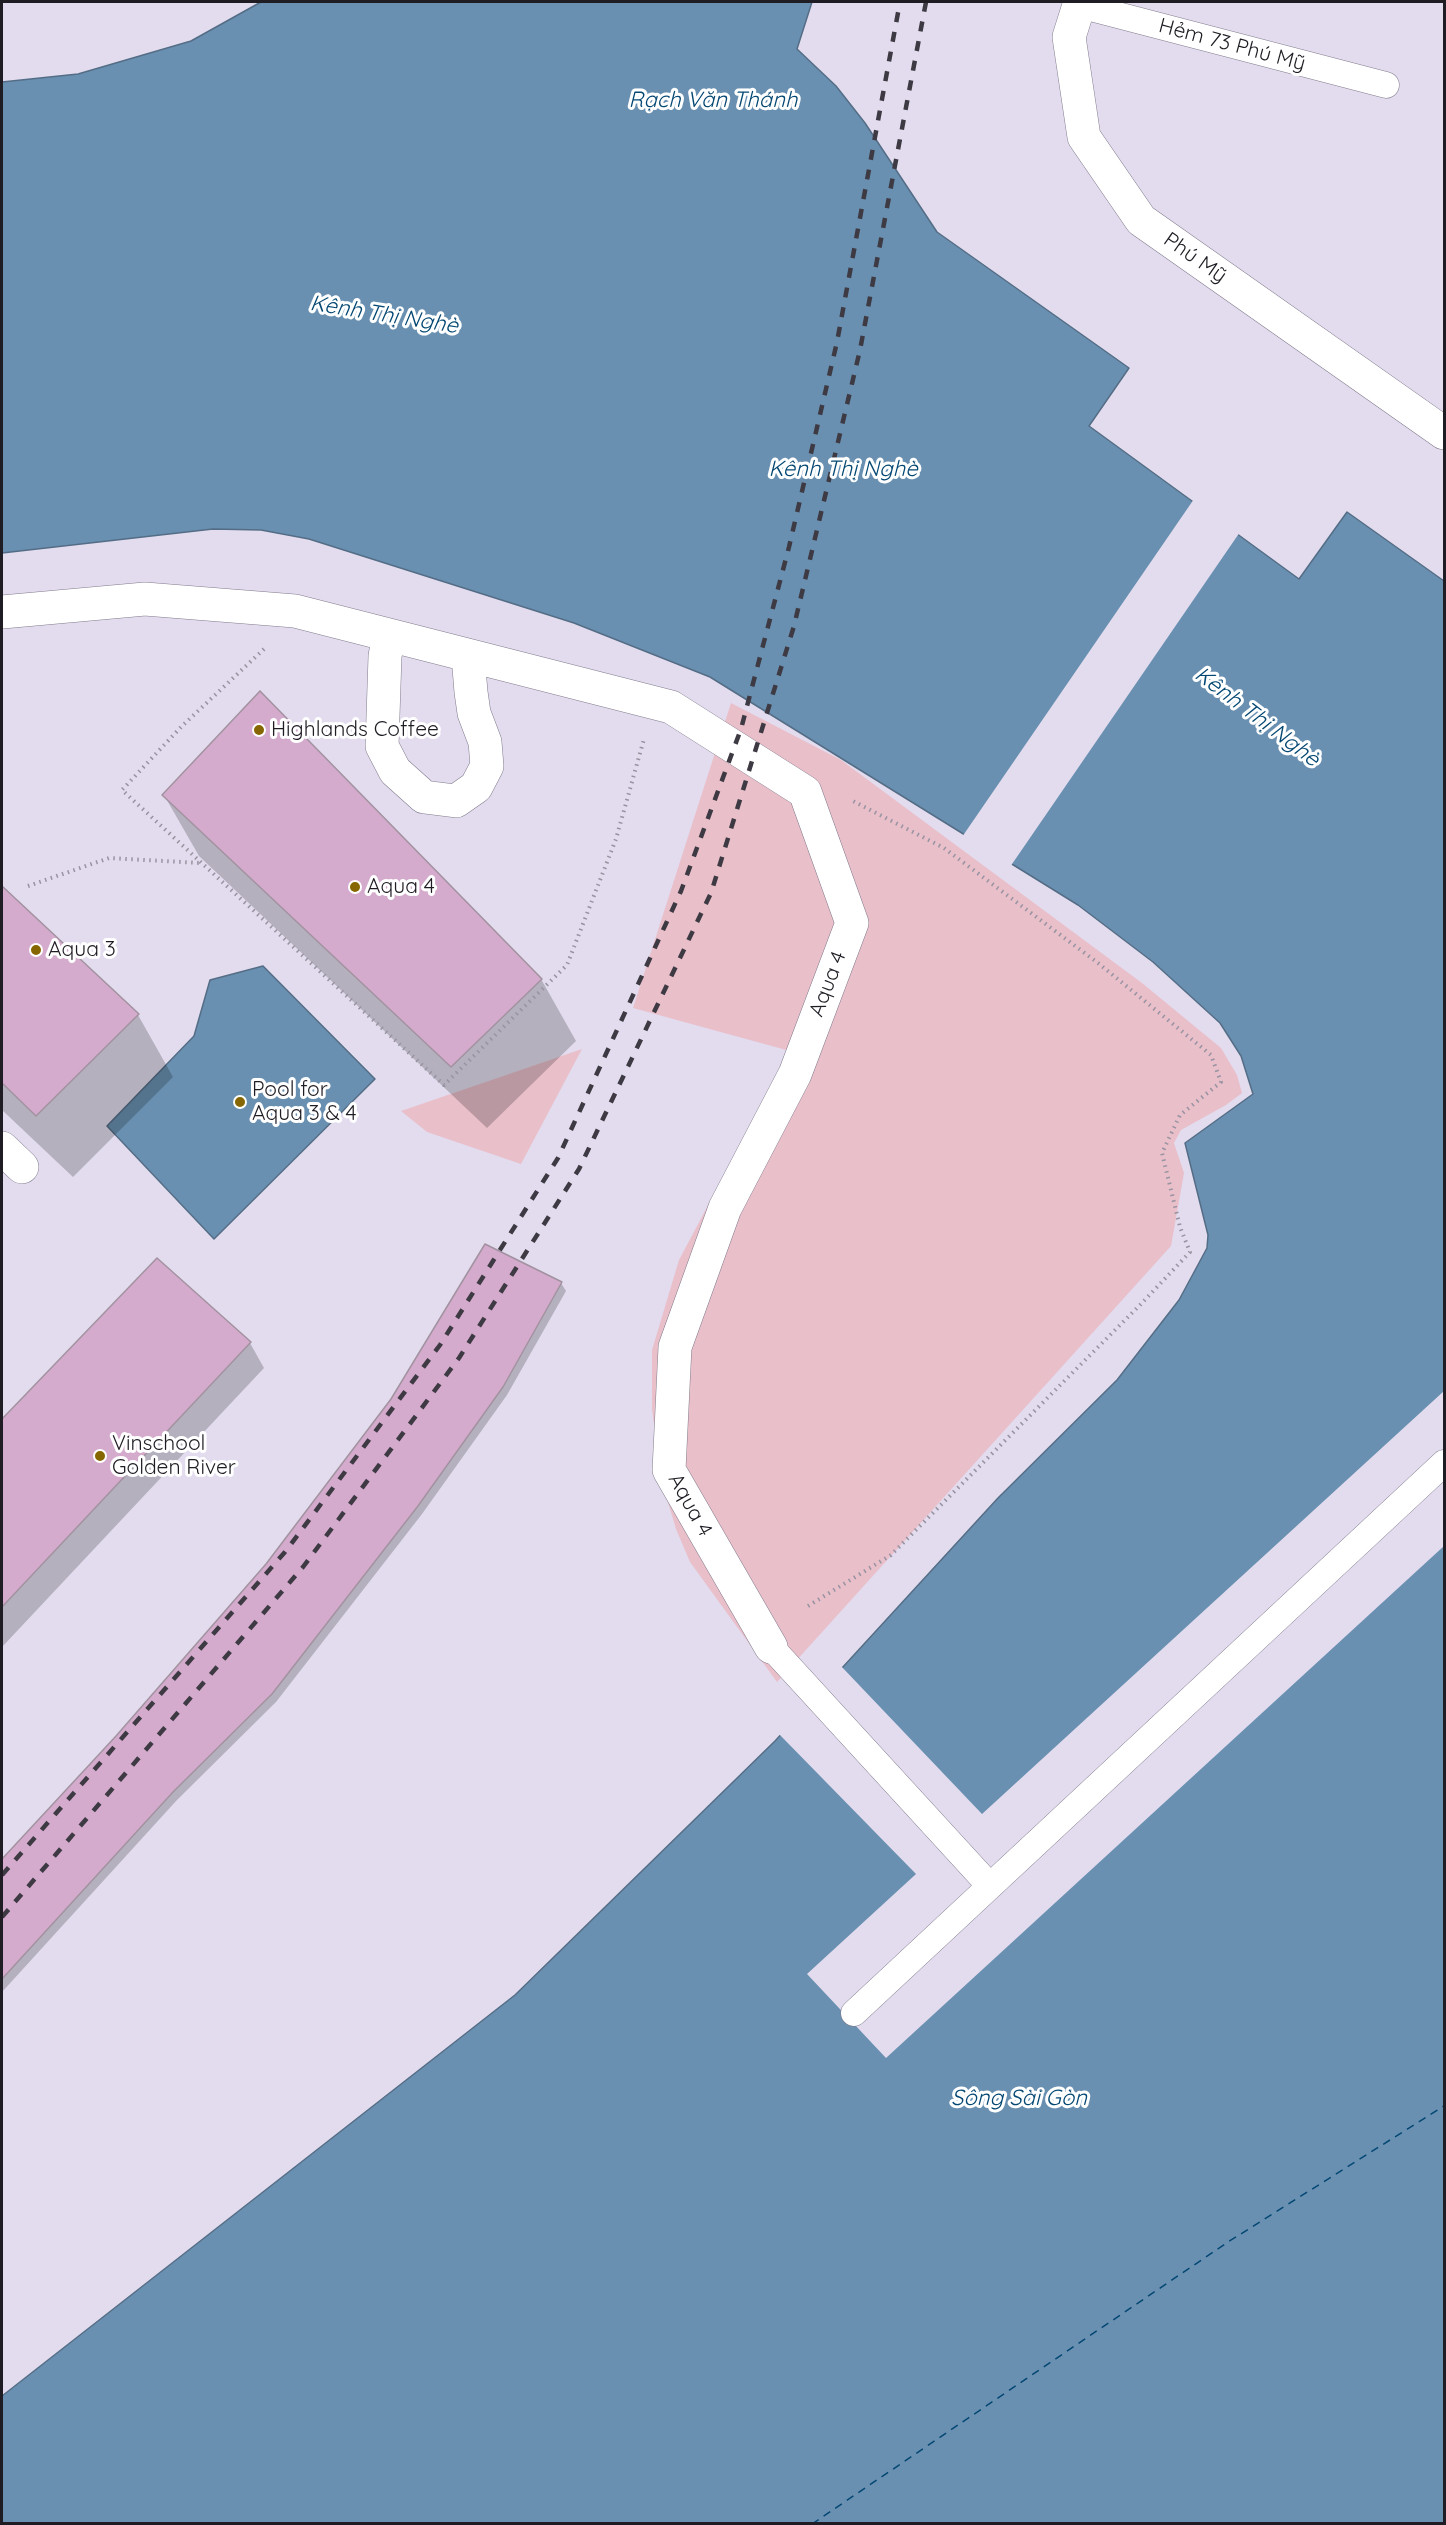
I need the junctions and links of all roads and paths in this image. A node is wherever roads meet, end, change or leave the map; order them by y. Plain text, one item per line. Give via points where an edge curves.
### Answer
1 (1079, 3) edge
2 (1386, 85) dead end
3 (1444, 433) edge
4 (2, 612) edge
5 (389, 635) junction
6 (267, 646) dead end
7 (468, 656) junction
8 (645, 736) dead end
9 (847, 798) dead end
10 (201, 863) junction
11 (28, 886) dead end
12 (1444, 1463) edge
13 (808, 1606) dead end
14 (771, 1647) joint
15 (990, 1886) junction
16 (854, 2013) dead end

1 - 2 lane, Hẻm 73 Phú Mỹ
1 - 3 street, Phú Mỹ via 1069,37 1084,137 1141,220
4 - 5 street, Aqua 4 via 145,599 295,611
5 - 7 street, Aqua 4
5 - 7 street via 382,746 396,771 424,797 456,801 476,788 487,766 485,742 474,713
6 - 10 path via 180,727 122,790
7 - 14 street, Aqua 4 via 670,707 805,792 852,923 795,1074 725,1208 675,1347 669,1470
8 - 10 path via 616,839 567,965 444,1085
9 - 13 path via 944,848 1088,956 1210,1055 1221,1082 1180,1115 1162,1153 1190,1252 891,1555
10 - 11 path via 109,858
12 - 15 lane
14 - 15 lane, Aqua 4
15 - 16 lane

